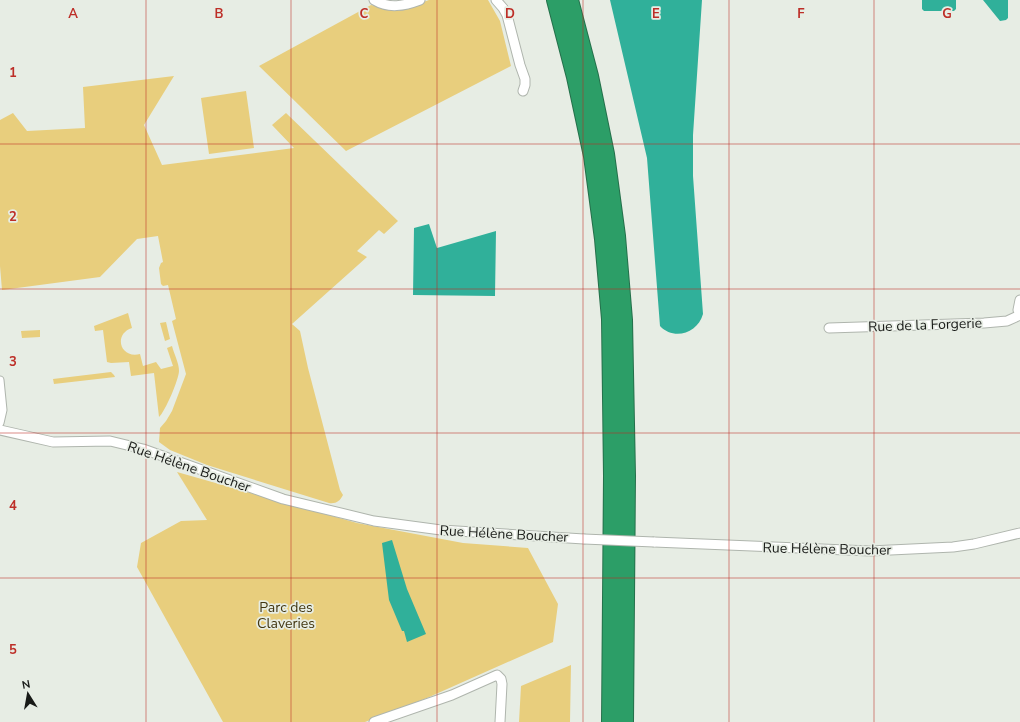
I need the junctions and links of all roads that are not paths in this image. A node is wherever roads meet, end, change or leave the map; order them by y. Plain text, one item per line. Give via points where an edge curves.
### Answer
1 (374, 0) edge
2 (420, 0) edge
3 (496, 0) edge
4 (555, 0) edge
5 (570, 0) edge
6 (523, 91) dead end
7 (1020, 300) edge
8 (1020, 314) edge
9 (829, 328) dead end
10 (0, 380) edge
11 (0, 423) edge
12 (0, 430) edge
13 (1020, 533) edge
14 (374, 722) edge
15 (500, 722) edge
16 (610, 722) edge
17 (625, 722) edge

1 - 2 street via 384,5 400,6
3 - 6 street via 507,15 525,79
4 - 16 highway via 592,156 610,319
5 - 17 highway via 590,76 606,154 617,236 624,320 627,476
7 - 8 street
8 - 9 street, Rue de la Forgerie via 1008,320 984,323
10 - 11 street via 3,410
12 - 13 street, Rue Hélène Boucher, bridge via 53,442 110,441 142,449 277,497 374,521 440,530 870,552 953,547
14 - 15 street via 452,695 497,675 502,684

